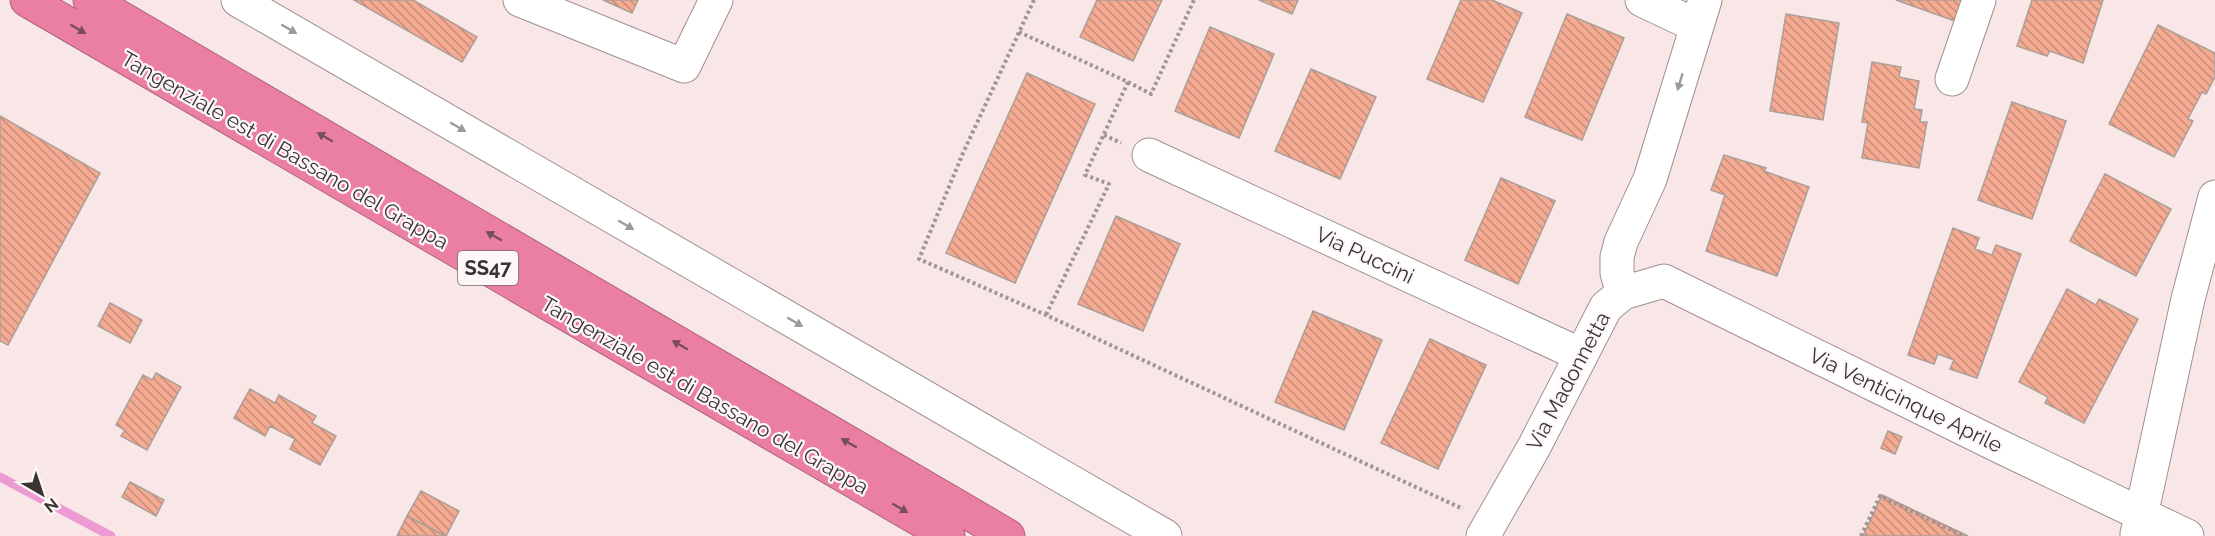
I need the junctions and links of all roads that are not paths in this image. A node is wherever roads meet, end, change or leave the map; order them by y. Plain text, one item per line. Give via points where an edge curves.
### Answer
1 (27, 0) edge
2 (90, 0) edge
3 (238, 0) edge
4 (520, 0) edge
5 (716, 0) edge
6 (1642, 0) edge
7 (1979, 0) edge
8 (1701, 13) edge
9 (1952, 79) dead end
10 (1149, 155) dead end
11 (2215, 197) edge
12 (1623, 293) junction
13 (1581, 355) junction
14 (2139, 525) edge
15 (1487, 529) edge
16 (948, 536) edge
17 (1008, 536) edge
18 (1165, 536) edge
19 (2187, 536) edge

1 -> 16 highway, Tangenziale est di Bassano del Grappa / SS47
17 -> 2 highway, Tangenziale est di Bassano del Grappa / SS47
3 -> 18 street
4 - 5 street via 684,66
6 - 8 street
7 - 9 street
8 -> 12 street, Via Madonnetta via 1650,179 1619,249 1617,273
10 - 13 street, Via Puccini
11 - 14 street via 2188,299
12 - 13 street, Via Madonnetta via 1606,307
12 - 14 street, Via Venticinque Aprile via 1664,281 2003,448
13 - 15 street, Via Madonnetta
14 - 19 street, Via Venticinque Aprile

